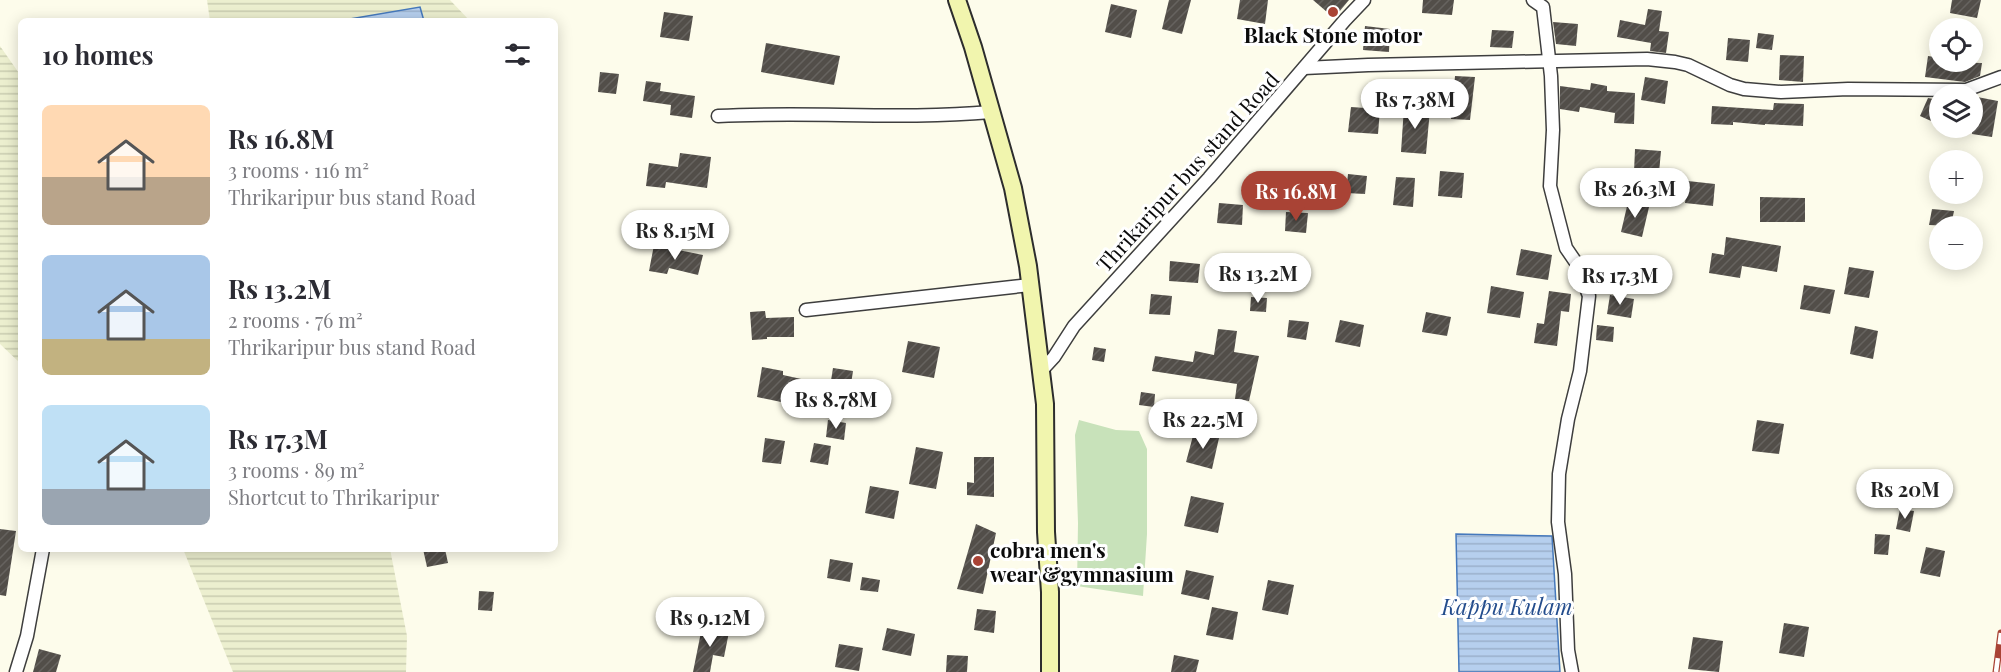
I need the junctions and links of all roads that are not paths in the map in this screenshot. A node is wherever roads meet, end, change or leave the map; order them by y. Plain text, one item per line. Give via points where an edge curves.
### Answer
1 (957, 0) edge
2 (1364, 0) edge
3 (1533, 0) edge
4 (1550, 61) junction
5 (1304, 68) junction
6 (2001, 77) edge
7 (991, 112) junction
8 (718, 116) dead end
9 (1030, 285) junction
10 (806, 310) dead end
11 (1042, 370) junction
12 (42, 552) edge
13 (16, 672) edge
14 (1050, 672) edge
15 (1572, 672) edge

1 - 7 main road
2 - 5 street, Thrikaripur bus stand Road
3 - 4 street via 1543,7
4 - 5 street
4 - 6 street via 1675,62 1744,89 1781,92 1966,90
4 - 15 street via 1550,186 1566,248 1577,264 1589,296 1580,371 1559,474 1558,522
5 - 11 street, Thrikaripur bus stand Road via 1074,326
7 - 8 street via 950,116
7 - 9 main road via 1012,188
9 - 10 street
9 - 11 main road
11 - 14 main road
12 - 13 street

